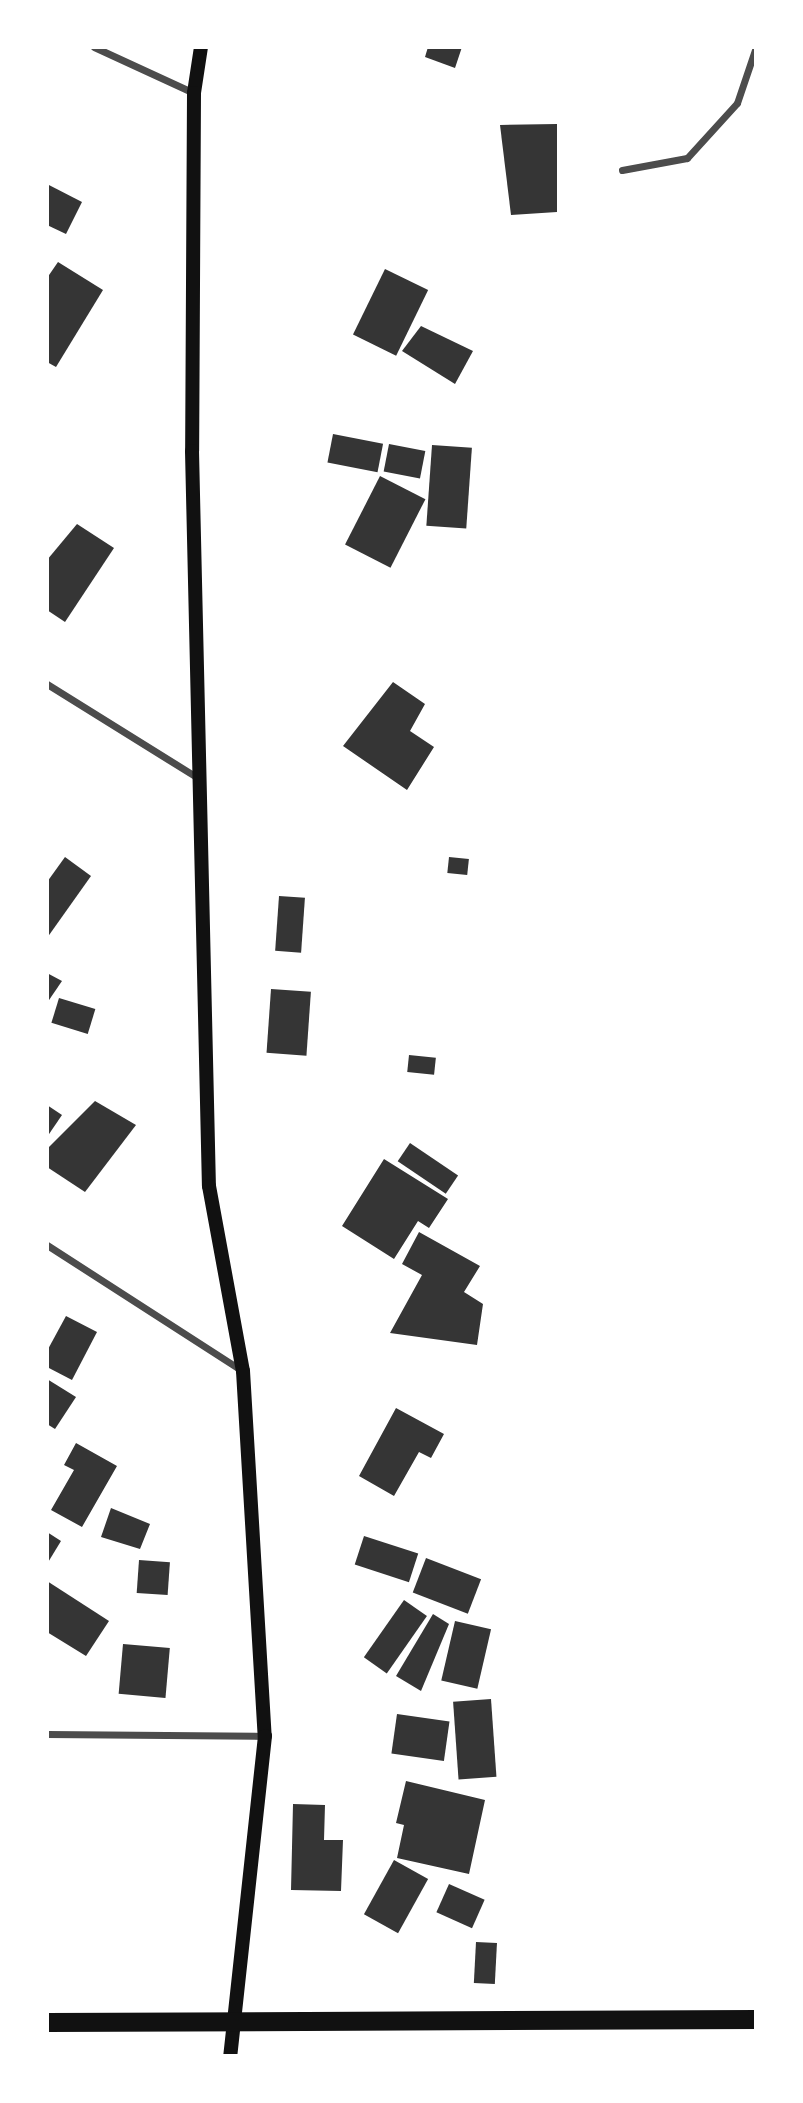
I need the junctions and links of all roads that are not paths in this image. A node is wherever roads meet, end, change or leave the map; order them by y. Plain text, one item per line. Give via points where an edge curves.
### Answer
1 (94, 47) edge
2 (201, 47) edge
3 (756, 47) edge
4 (194, 93) junction
5 (622, 170) dead end
6 (47, 684) edge
7 (205, 783) junction
8 (47, 1245) edge
9 (243, 1371) junction
10 (47, 1734) edge
11 (265, 1736) junction
12 (231, 2018) junction
13 (756, 2019) edge
14 (47, 2022) edge
15 (230, 2056) edge

1 - 4 street
2 - 4 main road
3 - 5 street via 737,103 687,158
4 - 7 main road via 192,451
6 - 7 street
7 - 9 main road via 209,1186
8 - 9 street
9 - 11 main road
10 - 11 street
11 - 12 main road
12 - 13 highway
12 - 14 highway
12 - 15 main road

